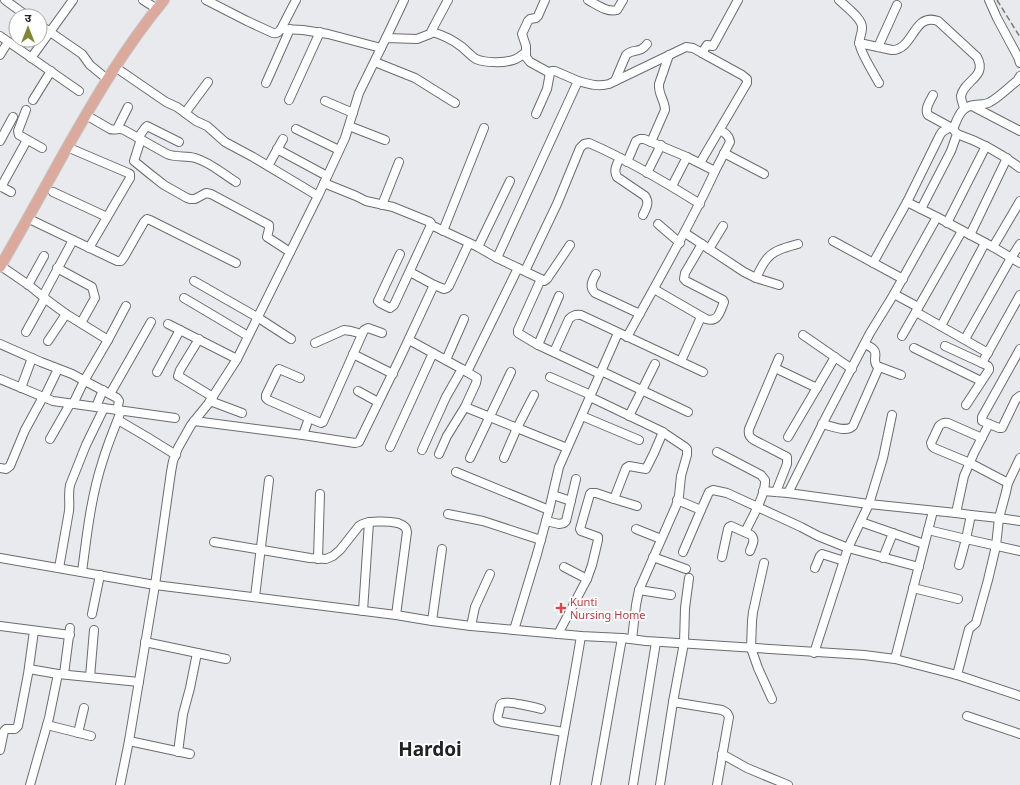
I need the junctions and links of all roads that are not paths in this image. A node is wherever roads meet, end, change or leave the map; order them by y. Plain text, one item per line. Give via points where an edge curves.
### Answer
1 (5, 0) edge
2 (73, 0) edge
3 (143, 0) edge
4 (164, 0) edge
5 (206, 0) edge
6 (296, 0) edge
7 (404, 0) edge
8 (448, 0) edge
9 (545, 0) edge
10 (588, 0) edge
11 (623, 0) edge
12 (738, 0) edge
13 (839, 0) edge
14 (989, 0) edge
15 (897, 5) dead end
16 (16, 8) edge
17 (157, 9) junction
18 (286, 29) junction
19 (50, 32) junction
20 (320, 32) junction
21 (432, 32) junction
22 (0, 36) edge
23 (386, 38) junction
24 (8, 42) joint
25 (859, 43) junction
26 (647, 44) dead end
27 (878, 47) junction
28 (17, 48) edge
29 (381, 48) junction
30 (526, 52) junction
31 (702, 53) junction
32 (0, 55) edge
33 (669, 55) junction
34 (31, 58) junction
35 (375, 62) junction
36 (1020, 63) edge
37 (115, 66) junction
38 (51, 71) junction
39 (550, 73) junction
40 (1020, 76) edge
41 (107, 79) junction
42 (578, 81) junction
43 (615, 81) junction
44 (208, 82) dead end
45 (879, 83) dead end
46 (266, 84) dead end
47 (79, 91) dead end
48 (933, 95) dead end
49 (33, 100) dead end
50 (289, 100) dead end
51 (325, 101) dead end
52 (455, 103) dead end
53 (128, 107) dead end
54 (968, 107) junction
55 (26, 110) dead end
56 (186, 113) junction
57 (353, 113) junction
58 (536, 114) dead end
59 (86, 115) junction
60 (13, 117) dead end
61 (349, 126) junction
62 (484, 128) dead end
63 (117, 129) junction
64 (296, 129) dead end
65 (720, 130) junction
66 (953, 130) junction
67 (1020, 131) edge
68 (166, 136) junction
69 (140, 138) junction
70 (283, 138) dead end
71 (27, 140) junction
72 (385, 140) dead end
73 (0, 141) edge
74 (179, 142) dead end
75 (651, 142) junction
76 (661, 146) junction
77 (986, 146) junction
78 (67, 147) junction
79 (42, 148) dead end
80 (158, 149) junction
81 (277, 149) junction
82 (339, 150) junction
83 (724, 153) junction
84 (687, 157) junction
85 (1007, 158) junction
86 (623, 160) junction
87 (399, 162) dead end
88 (700, 163) junction
89 (268, 166) junction
90 (1020, 168) edge
91 (715, 171) junction
92 (648, 173) junction
93 (764, 174) dead end
94 (325, 180) junction
95 (510, 181) dead end
96 (236, 182) dead end
97 (672, 186) junction
98 (1, 187) edge
99 (11, 192) dead end
100 (53, 192) dead end
101 (318, 196) junction
102 (1020, 201) edge
103 (907, 202) junction
104 (700, 204) junction
105 (382, 205) junction
106 (921, 209) junction
107 (643, 215) dead end
108 (937, 217) junction
109 (27, 218) junction
110 (107, 218) junction
111 (947, 223) junction
112 (658, 224) dead end
113 (431, 225) junction
114 (723, 226) dead end
115 (443, 231) junction
116 (962, 231) junction
117 (685, 233) junction
118 (970, 235) junction
119 (73, 240) junction
120 (832, 241) dead end
121 (680, 242) junction
122 (469, 243) junction
123 (702, 244) junction
124 (798, 244) dead end
125 (1020, 244) edge
126 (570, 245) dead end
127 (989, 245) junction
128 (478, 247) junction
129 (89, 248) junction
130 (709, 249) junction
131 (290, 252) junction
132 (400, 254) dead end
133 (44, 256) dead end
134 (497, 258) junction
135 (1010, 258) junction
136 (236, 263) dead end
137 (873, 263) junction
138 (1020, 263) edge
139 (0, 267) edge
140 (57, 268) junction
141 (521, 270) junction
142 (410, 272) junction
143 (596, 274) dead end
144 (756, 278) junction
145 (541, 279) junction
146 (903, 279) junction
147 (194, 281) dead end
148 (28, 285) junction
149 (434, 285) junction
150 (780, 285) dead end
151 (654, 289) junction
152 (894, 294) junction
153 (1020, 295) edge
154 (559, 296) dead end
155 (44, 297) junction
156 (184, 298) dead end
157 (126, 306) dead end
158 (917, 309) junction
159 (66, 314) junction
160 (640, 314) junction
161 (257, 316) junction
162 (701, 317) junction
163 (464, 319) dead end
164 (151, 322) dead end
165 (81, 323) junction
166 (168, 324) dead end
167 (940, 326) junction
168 (180, 330) junction
169 (26, 332) dead end
170 (382, 333) dead end
171 (618, 333) junction
172 (362, 334) junction
173 (803, 335) dead end
174 (248, 336) junction
175 (902, 336) dead end
176 (627, 337) junction
177 (199, 339) junction
178 (291, 339) dead end
179 (965, 339) junction
180 (108, 340) junction
181 (409, 340) junction
182 (48, 341) dead end
183 (315, 343) dead end
184 (865, 344) junction
185 (538, 345) junction
186 (945, 346) dead end
187 (1, 347) edge
188 (914, 348) dead end
189 (1020, 349) edge
190 (554, 352) junction
191 (433, 353) junction
192 (988, 353) junction
193 (353, 354) junction
194 (835, 357) junction
195 (32, 358) junction
196 (779, 358) dead end
197 (237, 359) junction
198 (446, 360) junction
199 (681, 361) junction
200 (982, 363) junction
201 (655, 364) dead end
202 (879, 367) junction
203 (775, 368) junction
204 (58, 369) junction
205 (852, 369) junction
206 (465, 370) junction
207 (157, 372) dead end
208 (511, 372) dead end
209 (600, 372) junction
210 (703, 372) dead end
211 (392, 374) junction
212 (901, 375) dead end
213 (550, 377) dead end
214 (300, 378) dead end
215 (0, 379) edge
216 (84, 381) junction
217 (981, 381) junction
218 (21, 388) junction
219 (817, 388) junction
220 (641, 390) junction
221 (358, 391) dead end
222 (106, 392) junction
223 (534, 395) dead end
224 (590, 396) junction
225 (1020, 396) edge
226 (43, 398) junction
227 (212, 399) junction
228 (378, 402) junction
229 (71, 404) junction
230 (966, 405) dead end
231 (465, 407) junction
232 (100, 408) junction
233 (119, 410) junction
234 (688, 412) dead end
235 (242, 413) dead end
236 (892, 415) dead end
237 (582, 416) junction
238 (629, 416) junction
239 (174, 418) dead end
240 (309, 418) junction
241 (490, 418) junction
242 (118, 420) junction
243 (194, 421) junction
244 (822, 424) junction
245 (989, 424) junction
246 (516, 428) junction
247 (662, 432) junction
248 (303, 435) junction
249 (788, 437) dead end
250 (982, 438) junction
251 (50, 439) dead end
252 (639, 440) dead end
253 (390, 447) dead end
254 (567, 448) junction
255 (422, 450) dead end
256 (717, 452) dead end
257 (439, 454) dead end
258 (176, 455) junction
259 (470, 458) dead end
260 (504, 458) dead end
261 (1019, 461) edge
262 (970, 463) junction
263 (0, 468) edge
264 (456, 472) dead end
265 (576, 479) dead end
266 (269, 480) dead end
267 (1008, 483) junction
268 (776, 492) junction
269 (788, 493) junction
270 (320, 494) dead end
271 (762, 494) junction
272 (553, 495) junction
273 (614, 499) junction
274 (678, 500) junction
275 (571, 501) junction
276 (869, 504) junction
277 (637, 506) dead end
278 (757, 507) junction
279 (549, 510) junction
280 (700, 510) junction
281 (933, 511) junction
282 (956, 513) junction
283 (448, 514) dead end
284 (971, 515) junction
285 (999, 520) junction
286 (546, 521) junction
287 (1020, 521) edge
288 (369, 522) junction
289 (861, 522) junction
290 (636, 529) dead end
291 (928, 530) junction
292 (745, 532) junction
293 (892, 533) junction
294 (661, 539) junction
295 (966, 539) junction
296 (541, 540) junction
297 (214, 542) dead end
298 (924, 544) junction
299 (996, 546) junction
300 (848, 548) junction
301 (261, 549) junction
302 (442, 549) dead end
303 (750, 551) dead end
304 (1020, 551) edge
305 (683, 552) dead end
306 (653, 557) junction
307 (722, 557) dead end
308 (0, 558) edge
309 (318, 558) junction
310 (883, 558) junction
311 (844, 561) junction
312 (764, 563) dead end
313 (959, 565) dead end
314 (564, 567) dead end
315 (919, 567) junction
316 (59, 568) junction
317 (816, 568) dead end
318 (686, 569) dead end
319 (82, 572) junction
320 (490, 574) dead end
321 (100, 575) junction
322 (689, 578) dead end
323 (587, 579) junction
324 (155, 585) junction
325 (913, 588) junction
326 (639, 590) junction
327 (671, 594) dead end
328 (255, 597) junction
329 (958, 599) dead end
330 (363, 611) junction
331 (92, 614) dead end
332 (396, 615) junction
333 (432, 621) junction
334 (0, 626) edge
335 (471, 626) junction
336 (94, 630) dead end
337 (514, 630) junction
338 (34, 631) junction
339 (558, 634) junction
340 (581, 636) junction
341 (622, 638) junction
342 (632, 640) junction
343 (145, 642) junction
344 (656, 642) junction
345 (684, 643) junction
346 (751, 648) junction
347 (197, 653) junction
348 (814, 653) junction
349 (226, 659) dead end
350 (895, 659) junction
351 (29, 669) junction
352 (61, 674) junction
353 (957, 675) junction
354 (90, 677) junction
355 (139, 682) junction
356 (1020, 696) edge
357 (772, 699) dead end
358 (673, 702) junction
359 (84, 708) dead end
360 (540, 709) dead end
361 (967, 716) dead end
362 (47, 725) junction
363 (564, 732) junction
364 (78, 733) junction
365 (1020, 734) edge
366 (91, 736) dead end
367 (129, 741) junction
368 (0, 745) edge
369 (178, 752) junction
370 (190, 754) dead end
371 (722, 754) junction
372 (30, 785) edge
373 (120, 785) edge
374 (555, 785) edge
375 (596, 785) edge
376 (633, 785) edge
377 (660, 785) edge
378 (717, 785) edge
379 (788, 785) edge

1 - 16 street
2 - 19 street
3 - 17 street
4 - 17 main road
5 - 18 street via 273,33
6 - 18 street
7 - 23 street
8 - 21 street
9 - 30 street via 538,16 530,19 522,34
10 - 11 street via 613,12
12 - 31 street via 713,46 707,45
13 - 25 street via 862,24
14 - 36 street
15 - 27 street
17 - 37 main road
18 - 20 street
18 - 46 street
19 - 34 street
19 - 41 street via 82,54 90,65
20 - 29 street
20 - 50 street
21 - 23 street via 417,39
21 - 30 street via 459,45 482,61 514,60
22 - 24 street
23 - 29 street
24 - 32 street
25 - 27 street
25 - 45 street
26 - 43 street via 642,50 626,55
27 - 54 street via 897,50 924,21 938,21 977,57 980,63 978,73 961,95 961,100
28 - 34 street
29 - 35 street
30 - 39 street via 530,62
31 - 33 street via 690,47
31 - 65 street via 747,79 745,88
33 - 43 street
33 - 75 street via 659,84 659,93 665,110
34 - 38 street
35 - 52 street via 415,78
35 - 57 street via 359,93
37 - 41 main road
37 - 56 street
38 - 47 street
38 - 49 street
39 - 42 street via 555,71
39 - 58 street via 547,89
40 - 54 street via 991,102
41 - 59 main road
42 - 43 street via 598,86
42 - 134 street
44 - 56 street
48 - 66 street via 926,113
51 - 57 street
53 - 63 street
54 - 66 street via 960,114
54 - 67 street
55 - 71 street via 18,132
56 - 89 street via 207,126 224,142
57 - 61 street
59 - 63 street via 110,129
59 - 78 main road
60 - 73 street
61 - 72 street
61 - 82 street
62 - 115 street
63 - 69 street via 121,128
64 - 82 street
65 - 83 street via 730,138
65 - 88 street
66 - 77 street
66 - 103 street via 942,132 940,135
66 - 106 street via 951,151
68 - 69 street via 147,126
68 - 74 street
68 - 80 street
69 - 80 street
69 - 131 street via 134,161 164,186 190,199 206,193 211,194 268,226 267,237
70 - 81 street
71 - 79 street
71 - 98 street
75 - 76 street
75 - 86 street via 644,139 636,141
76 - 84 street
76 - 92 street
77 - 85 street
77 - 111 street
78 - 109 main road
78 - 110 street via 130,174
80 - 96 street via 171,156 198,159
81 - 89 street
81 - 94 street
82 - 94 street
83 - 91 street
83 - 93 street
84 - 88 street
84 - 97 street
85 - 90 street
85 - 118 street
86 - 92 street
86 - 107 street via 615,174 646,196 648,199
86 - 141 street via 589,143 580,148 557,204
87 - 105 street
88 - 91 street
89 - 101 street
91 - 104 street
92 - 97 street
94 - 101 street
94 - 105 street via 356,196
95 - 128 street
97 - 104 street
98 - 99 street
100 - 110 street
101 - 131 street
102 - 127 street
103 - 106 street
103 - 137 street
104 - 117 street
105 - 113 street via 430,222
106 - 108 street
108 - 111 street
108 - 146 street
109 - 119 street
109 - 139 main road
110 - 129 street
111 - 116 street
112 - 121 street
113 - 115 street
113 - 142 street
114 - 130 street
115 - 122 street
116 - 118 street
116 - 158 street
117 - 121 street
117 - 123 street
118 - 127 street
119 - 129 street
119 - 140 street
120 - 137 street
121 - 151 street
122 - 128 street
122 - 149 street via 449,286 444,289
123 - 130 street
123 - 162 street via 684,279 724,302 717,319
124 - 144 street via 781,250 765,260
125 - 135 street
126 - 145 street via 547,279
127 - 135 street
127 - 167 street
128 - 134 street
129 - 136 street via 114,261 121,261 148,219
130 - 144 street
131 - 161 street
132 - 142 street via 379,299 380,303 392,307
133 - 148 street
134 - 141 street
135 - 138 street
135 - 179 street
137 - 146 street
139 - 148 street
140 - 155 street
140 - 165 street via 92,287 95,298
141 - 145 street
141 - 206 street
142 - 149 street
143 - 160 street via 591,286 595,294
144 - 150 street
145 - 185 street via 517,332
146 - 152 street
147 - 161 street
148 - 155 street
149 - 181 street
151 - 160 street
151 - 162 street
152 - 158 street
152 - 184 street
153 - 192 street
154 - 185 street
155 - 159 street
155 - 169 street
156 - 174 street
157 - 180 street
158 - 167 street
158 - 175 street
159 - 165 street
159 - 182 street
160 - 176 street
161 - 174 street
161 - 178 street
162 - 199 street
163 - 198 street
164 - 222 street
165 - 180 street
166 - 168 street
167 - 179 street
168 - 177 street
168 - 207 street
170 - 172 street via 368,328
171 - 176 street
171 - 190 street via 577,314 569,319
171 - 209 street
172 - 183 street via 344,330
172 - 193 street
173 - 194 street
174 - 197 street
176 - 199 street
177 - 197 street
177 - 227 street via 178,376
179 - 192 street
180 - 216 street
181 - 191 street
181 - 211 street
184 - 202 street via 875,351 874,361
184 - 205 street
185 - 190 street
186 - 200 street
187 - 195 street
188 - 217 street
189 - 245 street via 982,417 982,421
190 - 209 street
191 - 198 street
191 - 253 street
192 - 200 street
193 - 211 street
193 - 240 street via 323,422
194 - 205 street
194 - 219 street
195 - 204 street
195 - 218 street
196 - 203 street
197 - 227 street
198 - 206 street
199 - 210 street
200 - 217 street via 989,368
201 - 220 street
202 - 212 street
202 - 244 street via 853,426 845,429
203 - 219 street
203 - 268 street via 749,433 750,438 787,457 787,464
204 - 216 street
204 - 226 street
205 - 244 street
206 - 231 street via 477,381
206 - 255 street via 446,397
208 - 241 street
209 - 220 street
209 - 224 street
211 - 228 street
213 - 224 street
214 - 240 street via 279,369 266,398
215 - 218 street
216 - 222 street
216 - 229 street
217 - 230 street
218 - 226 street
219 - 249 street
220 - 234 street
220 - 238 street
221 - 228 street
222 - 232 street
222 - 233 street via 119,400
223 - 246 street
224 - 237 street
224 - 238 street
225 - 245 street via 1016,399 1002,428
226 - 229 street
226 - 263 street via 25,430 10,466 6,469
227 - 235 street
227 - 243 street
228 - 248 street via 357,443
229 - 232 street
229 - 251 street
231 - 241 street
231 - 257 street
232 - 233 street
232 - 316 street via 70,485 70,506
233 - 239 street
233 - 242 street
236 - 276 street via 883,458
237 - 252 street
237 - 254 street
238 - 247 street
240 - 248 street
241 - 246 street
241 - 259 street
242 - 258 street
242 - 319 street via 97,481
243 - 248 street
243 - 258 street
244 - 269 street
245 - 250 street
246 - 254 street
246 - 260 street
247 - 273 street via 646,468 626,468
247 - 274 street via 687,449
250 - 262 street
250 - 262 street via 944,422 932,440 934,448
254 - 272 street
256 - 271 street via 764,477
258 - 324 street via 170,472
261 - 267 street
262 - 267 street
262 - 282 street via 962,483
264 - 279 street
265 - 275 street
266 - 301 street
267 - 285 street
268 - 269 street
268 - 271 street
269 - 276 street
270 - 309 street
271 - 278 street
272 - 275 street
272 - 279 street
273 - 277 street
273 - 323 street via 596,493 590,494 580,529 596,535 598,540
274 - 280 street
274 - 294 street
275 - 286 street via 564,523
276 - 281 street
276 - 289 street
278 - 280 street via 711,490
278 - 292 street
278 - 300 street
279 - 286 street
280 - 305 street
281 - 282 street
281 - 291 street
282 - 284 street
283 - 296 street via 483,521
284 - 285 street
284 - 295 street
285 - 287 street
285 - 299 street
286 - 296 street
288 - 309 street via 362,523 333,556
288 - 330 street
288 - 332 street via 398,523 406,528
289 - 293 street
289 - 300 street
290 - 294 street
291 - 295 street
291 - 298 street
292 - 303 street via 754,539
292 - 307 street via 729,527
293 - 298 street
293 - 310 street
294 - 306 street
295 - 299 street
295 - 313 street
296 - 337 street
297 - 301 street
298 - 315 street
299 - 304 street
299 - 353 street via 976,622 969,629
300 - 310 street
300 - 311 street
301 - 309 street
301 - 328 street
302 - 333 street
306 - 318 street
306 - 326 street
308 - 316 street
310 - 315 street
311 - 317 street via 821,554
311 - 348 street
312 - 346 street via 752,621
314 - 323 street
315 - 325 street
316 - 319 street
319 - 321 street
320 - 335 street via 474,610
321 - 324 street
321 - 331 street
322 - 345 street
323 - 339 street
324 - 328 street
324 - 343 street
325 - 329 street
325 - 350 street
326 - 327 street
326 - 342 street
328 - 330 street
330 - 332 street
332 - 333 street
333 - 335 street
334 - 338 street
335 - 337 street
336 - 354 street
337 - 339 street
338 - 351 street
338 - 352 street via 70,631
339 - 340 street
340 - 341 street
340 - 363 street
341 - 342 street
341 - 375 street
342 - 344 street
343 - 347 street
343 - 355 street
344 - 345 street
344 - 376 street
345 - 346 street
345 - 358 street
346 - 348 street
346 - 357 street
347 - 349 street
347 - 369 street via 183,714
348 - 350 street
350 - 353 street
351 - 352 street
351 - 368 street via 17,727 4,730
352 - 354 street
352 - 362 street
353 - 356 street
354 - 355 street
355 - 367 street
358 - 371 street via 727,713 729,717
358 - 377 street
359 - 364 street
360 - 363 street via 505,702 500,705 497,718 502,722
361 - 365 street
362 - 364 street
362 - 372 street
363 - 374 street
364 - 366 street
367 - 369 street
367 - 373 street
369 - 370 street
371 - 378 street
371 - 379 street via 747,768

